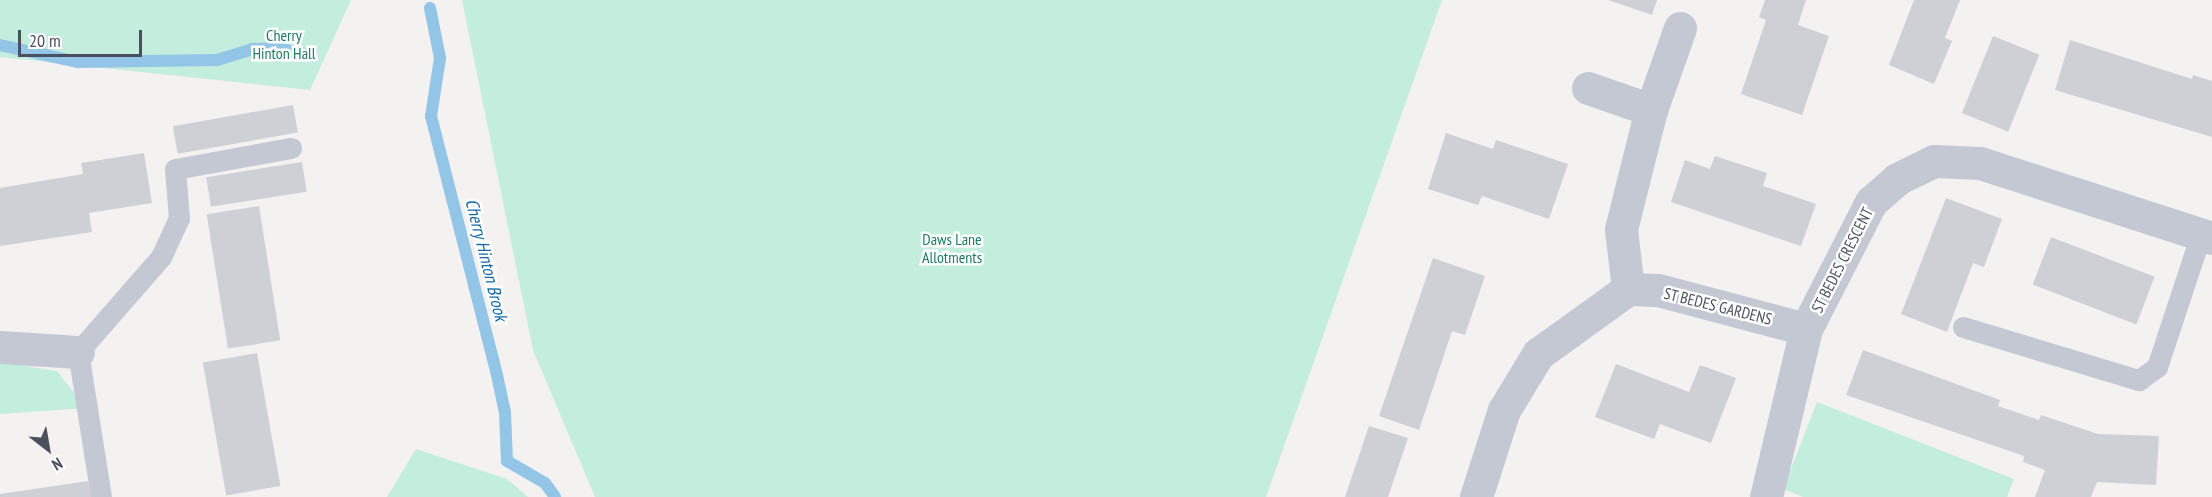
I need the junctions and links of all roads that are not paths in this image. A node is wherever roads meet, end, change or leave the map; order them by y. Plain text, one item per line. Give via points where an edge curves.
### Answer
1 (1680, 28) dead end
2 (1588, 88) dead end
3 (1651, 110) junction
4 (291, 148) dead end
5 (2206, 236) edge
6 (1628, 289) junction
7 (1963, 327) dead end
8 (1806, 329) junction
9 (0, 347) edge
10 (78, 352) junction
11 (101, 497) edge
12 (1476, 497) edge
13 (1766, 497) edge

1 - 3 street
2 - 3 street
3 - 6 street via 1621,229
4 - 10 lane via 175,169 179,218 161,257
5 - 7 lane via 2157,367 2139,380
5 - 8 street, ST BEDES CRESCENT via 1980,163 1934,161 1897,179 1872,202
6 - 8 street, ST BEDES GARDENS via 1658,291
6 - 12 street via 1538,354 1504,410
8 - 13 street, ST BEDES CRESCENT
9 - 10 street
10 - 11 lane

